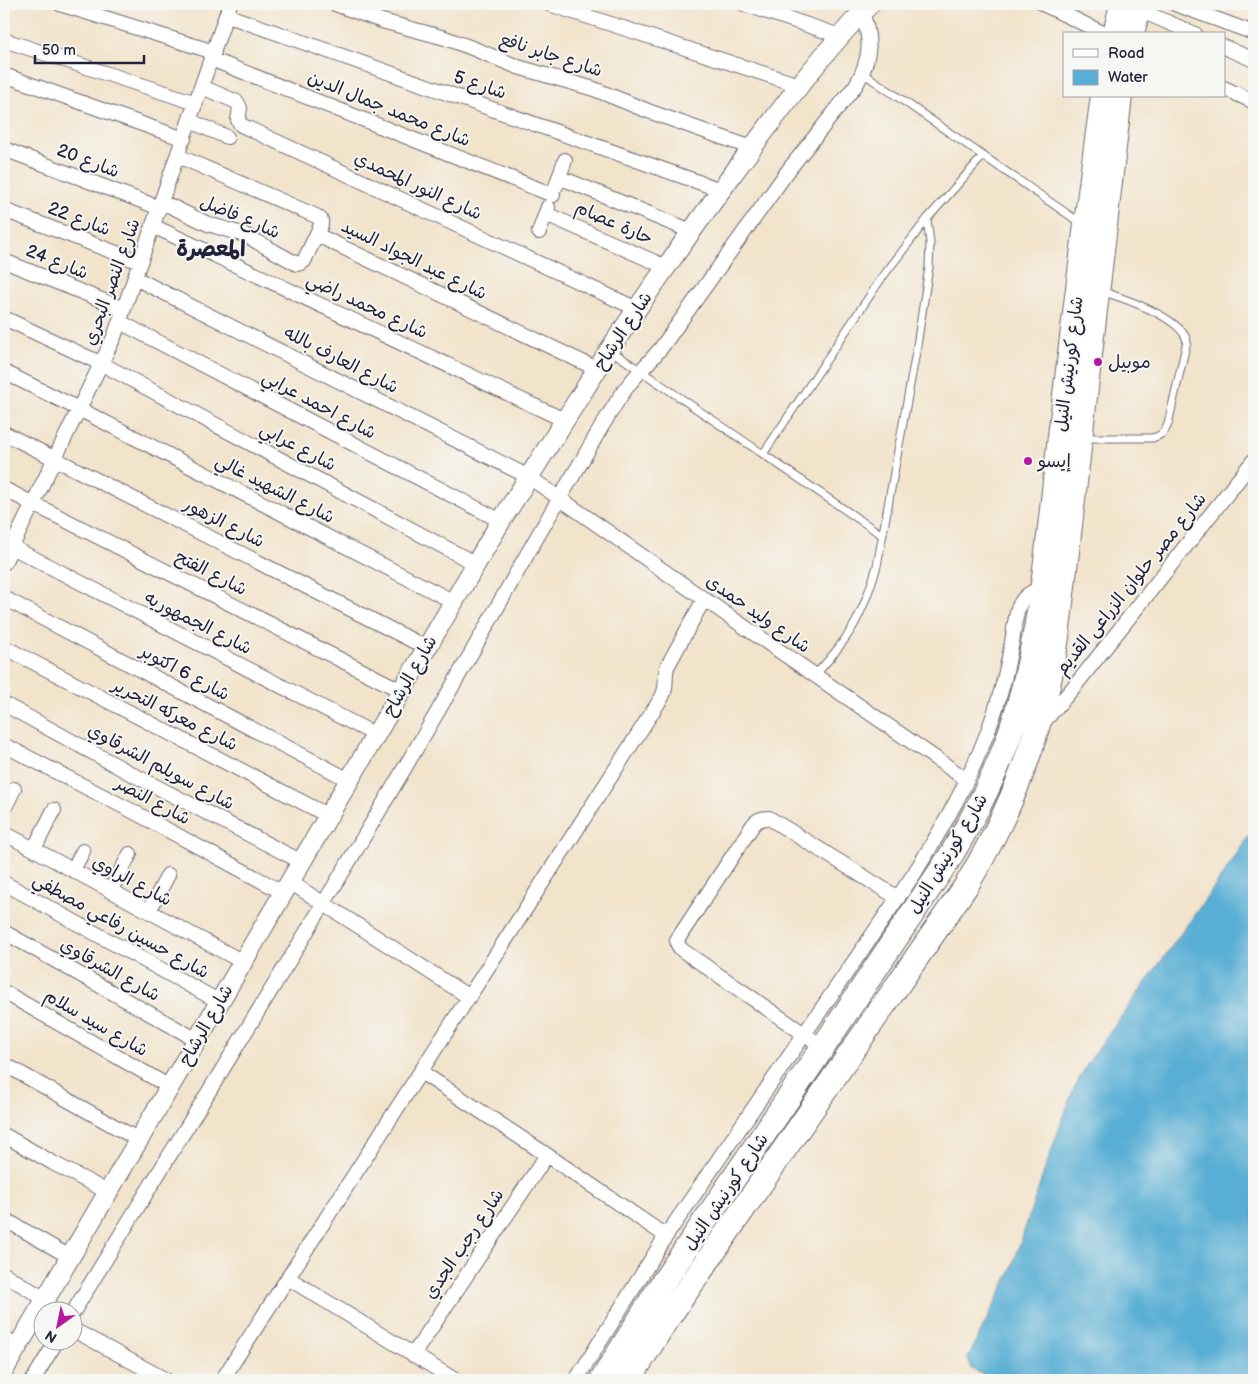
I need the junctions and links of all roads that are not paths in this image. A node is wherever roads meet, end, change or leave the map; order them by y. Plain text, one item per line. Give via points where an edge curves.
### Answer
1 (60, 4) edge
2 (335, 4) edge
3 (549, 4) edge
4 (744, 4) edge
5 (1043, 4) edge
6 (1174, 4) edge
7 (1133, 5) edge
8 (866, 8) edge
9 (228, 10) edge
10 (1101, 32) edge
11 (1116, 32) edge
12 (1132, 32) edge
13 (1191, 32) edge
14 (1254, 33) edge
15 (840, 36) junction
16 (4, 40) edge
17 (1226, 47) edge
18 (212, 55) junction
19 (1254, 60) edge
20 (863, 73) junction
21 (4, 75) edge
22 (798, 85) junction
23 (202, 87) junction
24 (1226, 89) edge
25 (1103, 98) edge
26 (1120, 98) edge
27 (1254, 102) edge
28 (196, 103) junction
29 (190, 121) junction
30 (227, 137) dead end
31 (184, 138) junction
32 (752, 148) junction
33 (4, 149) edge
34 (178, 156) junction
35 (983, 156) junction
36 (565, 160) dead end
37 (559, 177) junction
38 (721, 190) junction
39 (552, 195) junction
40 (161, 205) junction
41 (4, 210) edge
42 (546, 214) junction
43 (927, 219) junction
44 (153, 226) junction
45 (1086, 227) junction
46 (691, 231) junction
47 (539, 232) dead end
48 (317, 235) junction
49 (4, 261) edge
50 (140, 262) junction
51 (666, 267) junction
52 (135, 278) junction
53 (1088, 289) junction
54 (637, 309) junction
55 (122, 315) junction
56 (4, 318) edge
57 (609, 350) junction
58 (102, 364) junction
59 (597, 369) junction
60 (640, 371) junction
61 (4, 372) edge
62 (79, 409) junction
63 (564, 420) junction
64 (4, 433) edge
65 (1080, 438) junction
66 (763, 454) junction
67 (54, 458) junction
68 (1254, 460) edge
69 (529, 477) junction
70 (4, 489) edge
71 (559, 498) junction
72 (33, 503) junction
73 (501, 521) junction
74 (882, 535) junction
75 (8, 545) edge
76 (4, 563) edge
77 (476, 564) junction
78 (1042, 589) junction
79 (4, 598) edge
80 (704, 599) junction
81 (454, 602) junction
82 (4, 647) edge
83 (427, 648) junction
84 (815, 675) junction
85 (402, 691) junction
86 (4, 704) edge
87 (1037, 731) junction
88 (376, 735) junction
89 (4, 744) edge
90 (349, 780) junction
91 (967, 780) junction
92 (14, 789) dead end
93 (4, 809) edge
94 (54, 810) dead end
95 (328, 816) junction
96 (4, 833) edge
97 (34, 849) junction
98 (83, 851) dead end
99 (130, 854) dead end
100 (302, 862) junction
101 (73, 870) junction
102 (168, 875) dead end
103 (4, 882) edge
104 (287, 887) junction
105 (110, 890) junction
106 (898, 898) junction
107 (324, 903) junction
108 (149, 911) junction
109 (4, 932) edge
110 (243, 962) junction
111 (4, 992) edge
112 (469, 998) junction
113 (220, 1002) junction
114 (804, 1034) junction
115 (197, 1040) junction
116 (823, 1048) junction
117 (4, 1064) edge
118 (421, 1072) junction
119 (170, 1087) junction
120 (4, 1135) edge
121 (139, 1140) junction
122 (547, 1155) junction
123 (108, 1192) junction
124 (4, 1219) edge
125 (666, 1236) junction
126 (70, 1257) junction
127 (4, 1274) edge
128 (288, 1278) junction
129 (36, 1302) edge
130 (45, 1302) edge
131 (79, 1302) edge
132 (32, 1318) edge
133 (82, 1334) edge
134 (10, 1343) edge
135 (50, 1352) edge
136 (413, 1355) junction
137 (4, 1370) edge
138 (607, 1379) edge
139 (33, 1380) edge
140 (166, 1380) edge
141 (222, 1380) edge
142 (454, 1380) edge
143 (576, 1380) edge
144 (629, 1380) edge

1 - 18 street, شارع محمد جمال الدين
2 - 32 street, شارع جابر نافع via 463,45 518,67 594,89 648,112
3 - 22 street
4 - 15 street
5 - 10 street
6 - 14 street
7 - 11 highway
7 - 12 highway
7 - 13 street
8 - 15 street, شارع الرشاح
8 - 20 street, شارع الرشاح via 869,42
9 - 18 street, شارع النصر البحري
9 - 38 street, شارع 5
15 - 22 street, شارع الرشاح
16 - 28 street
17 - 19 street
18 - 23 street, شارع النصر البحري
18 - 39 street, شارع محمد جمال الدين
20 - 35 lane
20 - 60 street, شارع الرشاح via 790,168 661,348
21 - 31 street
22 - 32 street, شارع الرشاح
23 - 28 street, شارع النصر البحري
23 - 54 street, شارع النور المحمدي via 238,102 241,125
24 - 27 street
25 - 45 highway, شارع كورنيش النيل
26 - 53 highway, شارع كورنيش النيل
28 - 29 street, شارع النصر البحري
29 - 30 street
29 - 31 street, شارع النصر البحري
31 - 34 street, شارع النصر البحري
32 - 38 street, شارع الرشاح
33 - 40 street, شارع 20
34 - 40 street, شارع النصر البحري
34 - 48 street, شارع عبد الجواد السيد via 318,217 322,223
35 - 43 lane
35 - 45 lane
36 - 37 street, حارة عصام
37 - 39 street, حارة عصام
37 - 46 street
38 - 46 street, شارع الرشاح
39 - 42 street, حارة عصام
40 - 44 street, شارع النصر البحري
40 - 48 street, شارع فاضل via 245,235 297,264 303,262
41 - 50 street, شارع 22
42 - 47 street, حارة عصام
42 - 51 street, حارة عصام
43 - 66 lane via 880,279
43 - 74 lane via 929,267
44 - 50 street, شارع النصر البحري
44 - 63 street, شارع محمد راضي
45 - 53 highway, شارع كورنيش النيل
46 - 51 street, شارع الرشاح
48 - 59 street, شارع عبد الجواد السيد
49 - 55 street, شارع 24
50 - 52 street, شارع النصر البحري
51 - 54 street, شارع الرشاح
52 - 55 street, شارع النصر البحري
52 - 69 street, شارع العارف بالله
53 - 65 highway, شارع كورنيش النيل
53 - 65 lane via 1131,301 1158,314 1178,326 1187,341 1168,424 1160,435 1152,438
53 - 78 highway, شارع كورنيش النيل
54 - 57 street, شارع الرشاح
55 - 58 street, شارع النصر البحري
55 - 73 street, شارع احمد عرابي
56 - 58 street, شارع عرابي
57 - 59 street, شارع الرشاح
57 - 60 lane
58 - 62 street, شارع النصر البحري
58 - 77 street, شارع عرابي
59 - 63 street, شارع الرشاح
60 - 66 lane
60 - 71 street, شارع الرشاح via 615,405
61 - 62 street, شارع الشهيد غالي
62 - 67 street, شارع النصر البحري
62 - 81 street, شارع الشهيد غالي
63 - 69 street, شارع الرشاح
64 - 67 street, شارع الزهور
65 - 87 highway, شارع كورنيش النيل via 1057,637
66 - 74 lane
67 - 72 street, شارع النصر البحري
67 - 83 street, شارع الزهور
68 - 87 street, شارع مصر حلوان الزراعى القديم
69 - 71 street, شارع وليد حمدى
69 - 73 street, شارع الرشاح
70 - 72 street, شارع الفتح
71 - 80 street, شارع وليد حمدى
71 - 107 street, شارع الرشاح via 439,710
72 - 75 street, شارع النصر البحري
72 - 85 street, شارع الفتح
73 - 77 street, شارع الرشاح
74 - 84 lane via 875,574 854,625
75 - 76 street, شارع النصر البحري
75 - 88 street, شارع الجمهوريه
77 - 81 street, شارع الرشاح
78 - 91 street via 1029,593 1018,608 1001,691
78 - 116 highway, شارع كورنيش النيل via 1025,683 1011,730 986,793 950,857
79 - 90 street, شارع 6 اكتوبر
80 - 84 street, شارع وليد حمدى
80 - 112 street via 667,667 666,690 662,697
81 - 83 street, شارع الرشاح
82 - 95 street, شارع معركه التحرير
83 - 85 street, شارع الرشاح
84 - 91 street, شارع وليد حمدى
85 - 88 street, شارع الرشاح
86 - 100 street, شارع سويلم الشرقاوي
87 - 144 highway, شارع كورنيش النيل via 1000,826 966,886 665,1322
88 - 90 street, شارع الرشاح
89 - 104 street, شارع النصر
90 - 95 street, شارع الرشاح
91 - 106 street via 935,840
92 - 93 street
94 - 97 street
95 - 100 street, شارع الرشاح
96 - 97 street, شارع الراوي
97 - 101 street, شارع الراوي
98 - 101 street
99 - 105 street
100 - 104 street, شارع الرشاح
101 - 105 street, شارع الراوي
102 - 108 street
103 - 113 street, شارع حسين رفاعي مصطفي
104 - 107 street, شارع النصر
104 - 110 street, شارع الرشاح
105 - 108 street, شارع الراوي
106 - 114 street
106 - 114 street via 769,818 758,820 753,825 677,940 678,945
107 - 112 street, شارع النصر
107 - 131 street, شارع الرشاح
108 - 110 street, شارع الراوي
109 - 115 street, شارع الشرقاوي
110 - 113 street, شارع الرشاح
111 - 119 street, شارع سيد سلام
112 - 118 street
113 - 115 street, شارع الرشاح
114 - 116 street
114 - 125 street
115 - 119 street, شارع الرشاح
116 - 138 highway, شارع كورنيش النيل via 658,1290
117 - 121 street
118 - 122 street
118 - 128 street
119 - 121 street, شارع الرشاح
120 - 123 street
121 - 123 street, شارع الرشاح
122 - 125 street
122 - 136 street, شارع رجب الجدي
123 - 126 street, شارع الرشاح
124 - 126 street
125 - 143 street
126 - 130 street, شارع الرشاح
127 - 129 street
128 - 136 street
128 - 141 street
132 - 134 street, شارع الرشاح
133 - 140 street
134 - 137 street, شارع الرشاح
135 - 139 street
136 - 142 street

